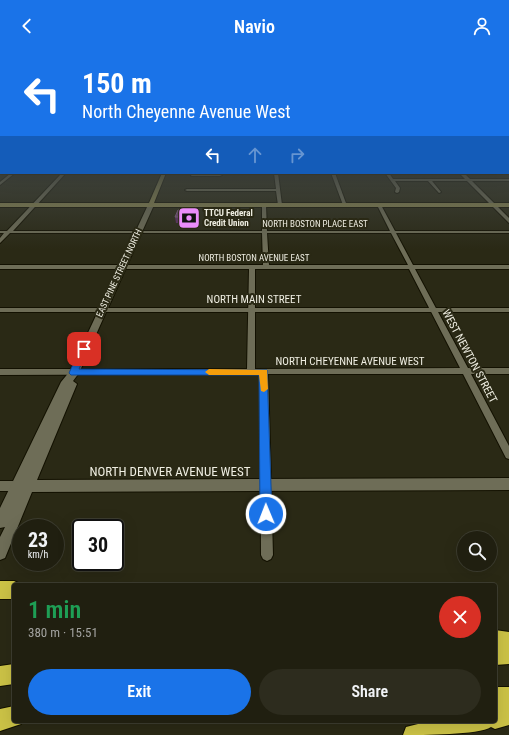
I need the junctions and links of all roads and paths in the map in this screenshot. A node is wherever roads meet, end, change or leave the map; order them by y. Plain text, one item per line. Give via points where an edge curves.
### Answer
1 (53, 185) edge
2 (159, 185) edge
3 (219, 185) edge
4 (277, 185) edge
5 (337, 185) edge
6 (396, 185) edge
7 (433, 185) edge
8 (473, 185) edge
9 (187, 190) dead end
10 (218, 190) junction
11 (278, 190) junction
12 (396, 192) dead end
13 (439, 192) dead end
14 (0, 205) edge
15 (34, 205) junction
16 (151, 205) junction
17 (264, 205) junction
18 (280, 205) junction
19 (345, 205) junction
20 (379, 205) junction
21 (493, 205) junction
22 (509, 205) edge
23 (509, 221) edge
24 (0, 232) edge
25 (9, 232) junction
26 (138, 232) junction
27 (265, 232) junction
28 (393, 232) junction
29 (509, 232) edge
30 (0, 242) edge
31 (0, 266) edge
32 (121, 266) junction
33 (266, 266) junction
34 (410, 266) junction
35 (252, 267) junction
36 (509, 267) edge
37 (0, 310) edge
38 (102, 310) junction
39 (251, 310) junction
40 (433, 310) junction
41 (509, 310) edge
42 (465, 371) junction
43 (509, 371) edge
44 (0, 372) edge
45 (251, 372) junction
46 (264, 372) junction
47 (74, 373) junction
48 (509, 455) edge
49 (509, 484) edge
50 (0, 486) edge
51 (22, 486) junction
52 (266, 486) junction
53 (0, 522) edge
54 (0, 553) edge
55 (267, 555) dead end
56 (0, 590) edge
57 (12, 590) edge
58 (497, 639) edge
59 (509, 642) edge
60 (509, 654) edge
61 (497, 655) edge
62 (12, 674) edge
63 (0, 676) edge
64 (497, 697) edge
65 (509, 697) edge
66 (509, 714) edge
67 (12, 717) edge
68 (497, 717) edge
69 (0, 720) edge
70 (473, 723) edge
71 (414, 735) edge

1 - 15 street
2 - 16 main road, EAST PINE STREET NORTH
3 - 10 street
4 - 11 street
5 - 19 street
6 - 12 street via 398,188
7 - 13 street
8 - 21 street
9 - 10 street
10 - 11 street
11 - 18 street
14 - 15 main road
15 - 16 main road
15 - 25 street
16 - 17 main road
16 - 26 street, EAST PINE STREET NORTH
17 - 18 main road
17 - 27 street
18 - 19 main road
19 - 20 main road
20 - 21 main road
20 - 28 street, WEST NEWTON STREET
21 - 22 main road
21 - 23 street
24 - 25 street, NORTH BOSTON PLACE EAST
25 - 26 street, NORTH BOSTON PLACE EAST
25 - 30 street
26 - 27 street, NORTH BOSTON PLACE EAST
26 - 32 street, EAST PINE STREET NORTH
27 - 28 street, NORTH BOSTON PLACE EAST
27 - 33 street
28 - 29 street, NORTH BOSTON PLACE EAST
28 - 34 street, WEST NEWTON STREET
31 - 32 street, NORTH BOSTON AVENUE EAST
32 - 35 street, NORTH BOSTON AVENUE EAST
32 - 38 street, EAST PINE STREET NORTH
33 - 34 street, NORTH BOSTON AVENUE EAST
33 - 35 street, NORTH BOSTON AVENUE EAST
34 - 36 street, NORTH BOSTON AVENUE EAST
34 - 40 street, WEST NEWTON STREET
35 - 39 street
37 - 38 street, NORTH MAIN STREET
38 - 39 street, NORTH MAIN STREET
38 - 47 street, EAST PINE STREET NORTH
39 - 40 street, NORTH MAIN STREET
39 - 45 street
40 - 41 street, NORTH MAIN STREET
40 - 42 street, WEST NEWTON STREET
42 - 43 street, NORTH CHEYENNE AVENUE WEST
42 - 46 street, NORTH CHEYENNE AVENUE WEST
42 - 48 street, WEST NEWTON STREET
44 - 47 street, NORTH CHEYENNE AVENUE WEST
45 - 46 street, NORTH CHEYENNE AVENUE WEST
45 - 47 street, NORTH CHEYENNE AVENUE WEST
46 - 52 street
47 - 51 street, EAST PINE STREET NORTH via 73,382
49 - 52 street, NORTH DENVER AVENUE WEST
50 - 51 street, NORTH DENVER AVENUE WEST
51 - 52 street, NORTH DENVER AVENUE WEST
51 - 53 street, EAST PINE STREET NORTH
51 - 54 street, EAST PINE STREET NORTH
52 - 55 street
56 - 57 highway
58 - 59 highway
60 - 61 highway
62 - 63 highway
64 - 65 highway
66 - 68 highway
67 - 69 highway
70 - 71 highway

